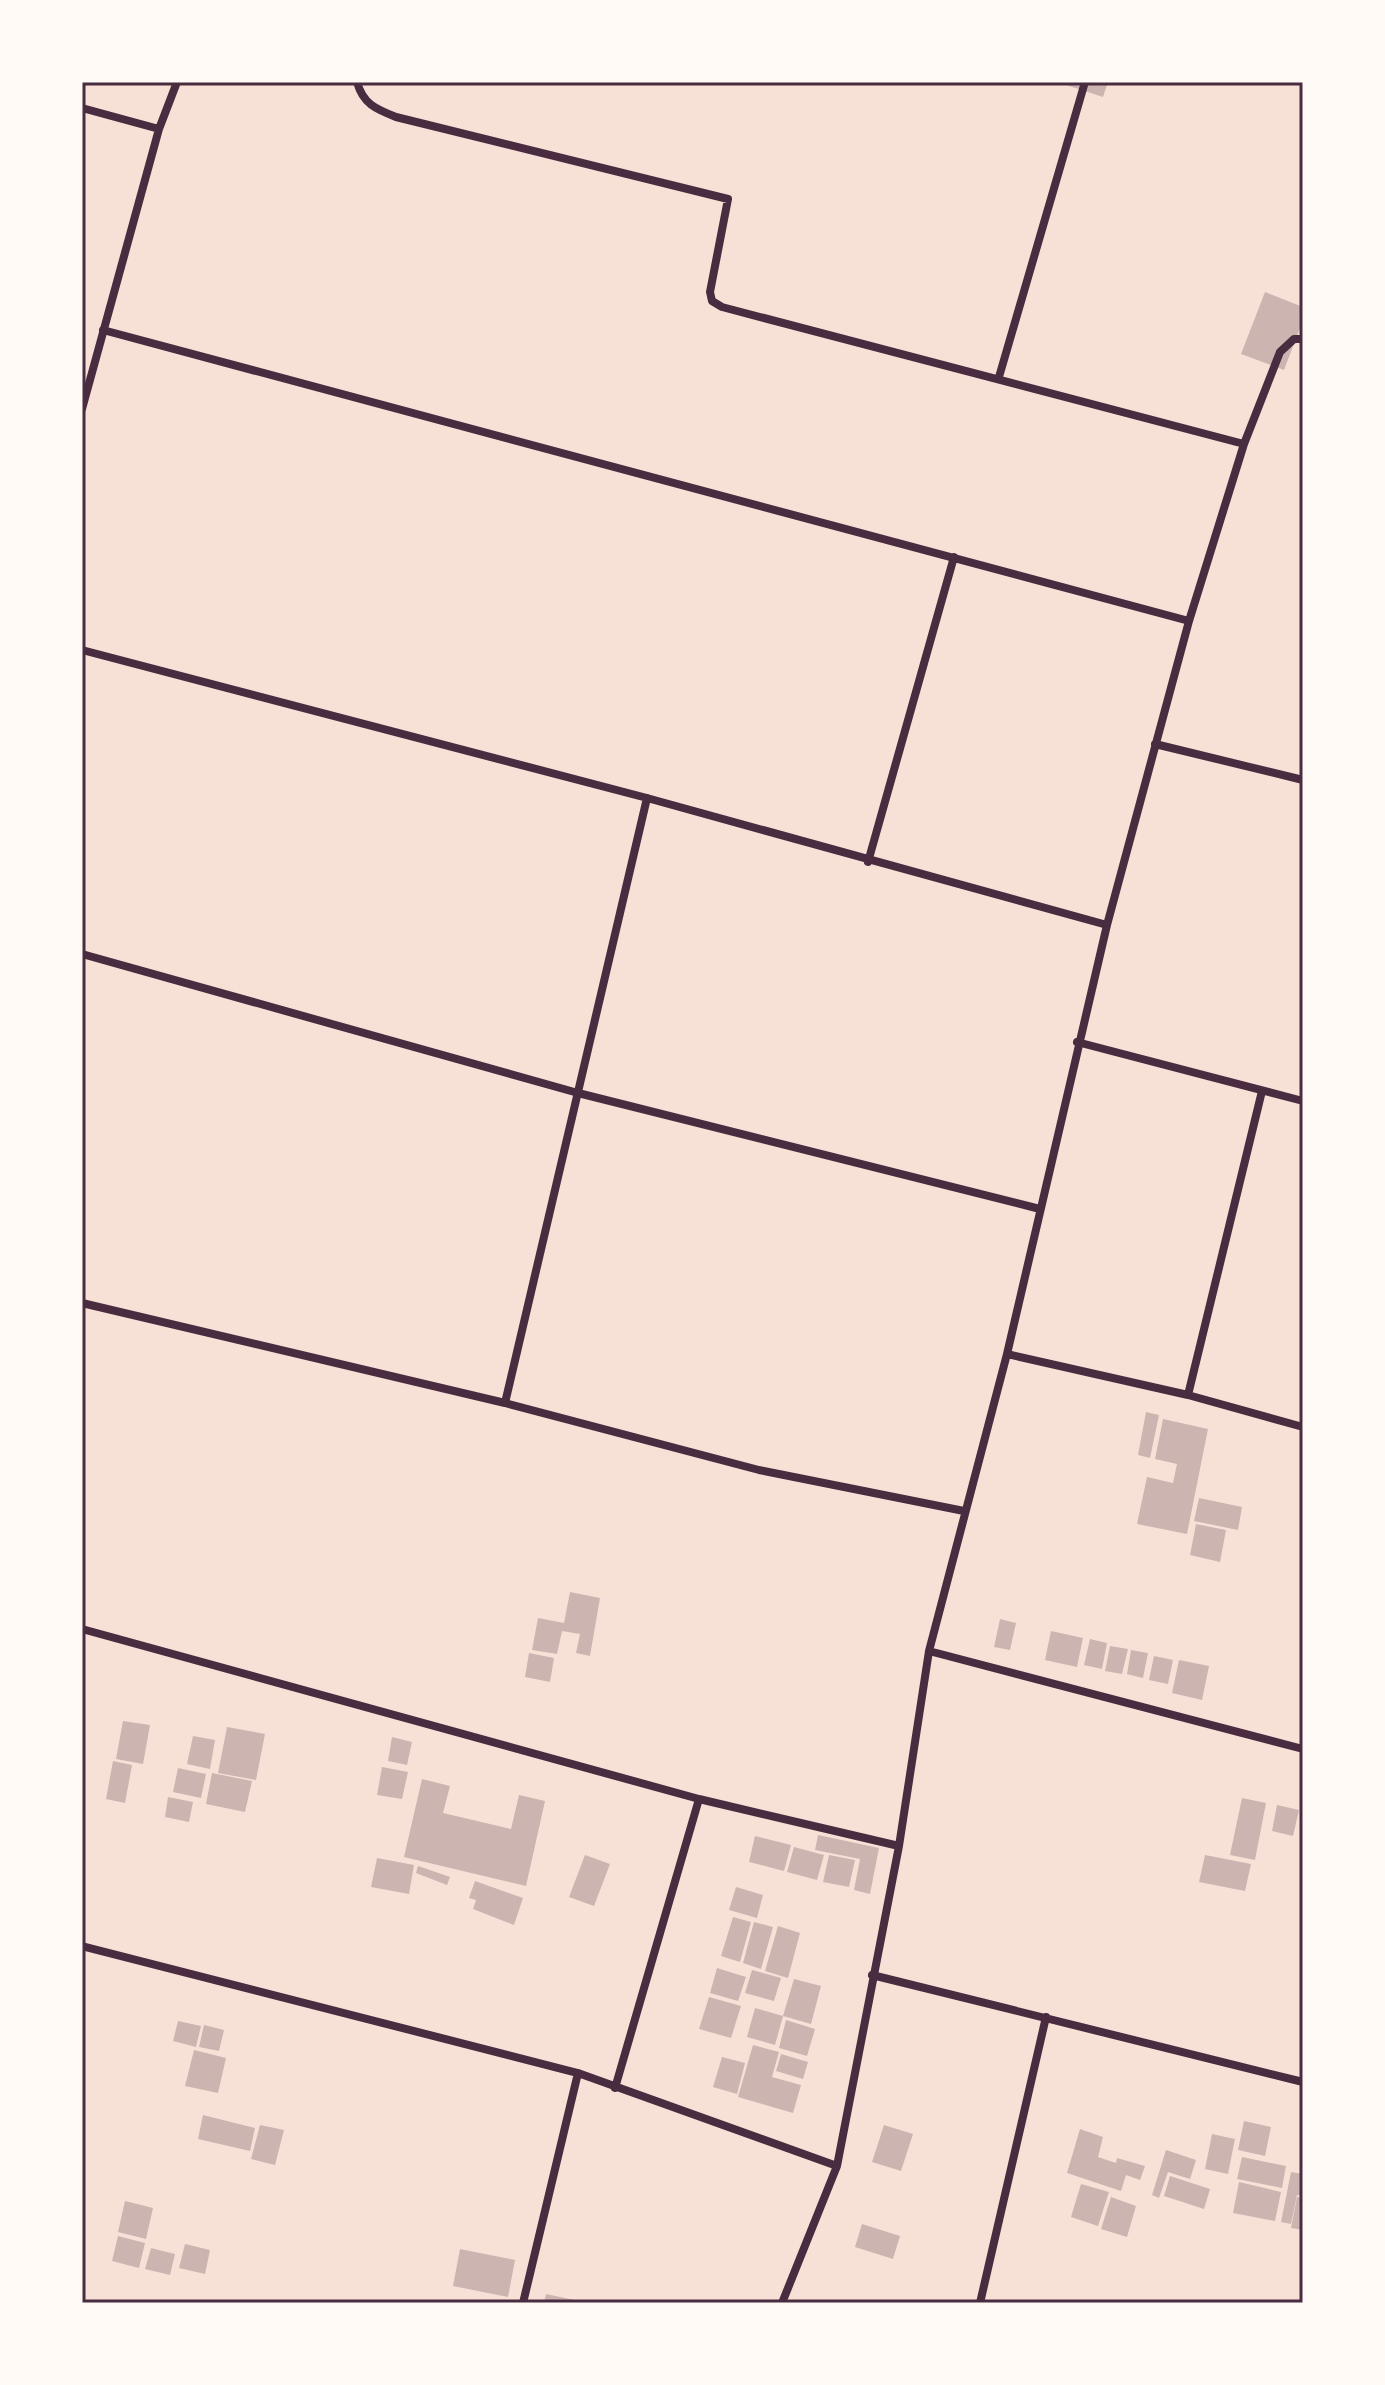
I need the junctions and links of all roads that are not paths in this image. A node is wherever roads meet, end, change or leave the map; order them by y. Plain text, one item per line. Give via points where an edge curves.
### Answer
1 (177, 82) edge
2 (357, 82) edge
3 (1085, 82) edge
4 (82, 108) edge
5 (159, 129) junction
6 (103, 330) junction
7 (1303, 339) edge
8 (999, 377) junction
9 (82, 409) edge
10 (1244, 444) junction
11 (954, 557) junction
12 (1189, 621) junction
13 (82, 650) edge
14 (1155, 744) junction
15 (1303, 780) edge
16 (647, 798) junction
17 (868, 862) junction
18 (1107, 925) junction
19 (82, 954) edge
20 (1077, 1042) junction
21 (1262, 1091) junction
22 (578, 1093) junction
23 (1303, 1101) edge
24 (1040, 1209) junction
25 (82, 1303) edge
26 (1007, 1354) junction
27 (1188, 1395) junction
28 (505, 1403) junction
29 (1303, 1427) edge
30 (964, 1511) junction
31 (82, 1629) edge
32 (929, 1651) junction
33 (1303, 1749) edge
34 (699, 1799) junction
35 (899, 1846) junction
36 (82, 1946) edge
37 (872, 1975) junction
38 (1046, 2017) junction
39 (578, 2073) junction
40 (1303, 2082) edge
41 (615, 2088) junction
42 (837, 2166) junction
43 (523, 2303) edge
44 (782, 2303) edge
45 (980, 2303) edge

1 - 5 street
2 - 8 street via 361,97 373,108 396,117 728,199 710,292 712,301 722,307
3 - 8 street
4 - 5 street
5 - 6 street
6 - 9 street
6 - 11 street
7 - 10 street via 1294,339 1280,352
8 - 10 street
10 - 12 street
11 - 12 street
11 - 17 street
12 - 14 street
13 - 16 street
14 - 15 street
14 - 18 street
16 - 17 street
16 - 22 street
17 - 18 street
18 - 20 street
19 - 22 street
20 - 21 street
20 - 24 street
21 - 23 street
21 - 27 street
22 - 24 street
22 - 28 street
24 - 26 street
25 - 28 street
26 - 27 street
26 - 30 street
27 - 29 street
28 - 30 street via 759,1470
30 - 32 street
31 - 34 street
32 - 33 street
32 - 35 street
34 - 35 street
34 - 41 street
35 - 37 street
36 - 39 street
37 - 38 street
37 - 42 street
38 - 40 street
38 - 45 street
39 - 41 street
39 - 43 street
41 - 42 street
42 - 44 street

